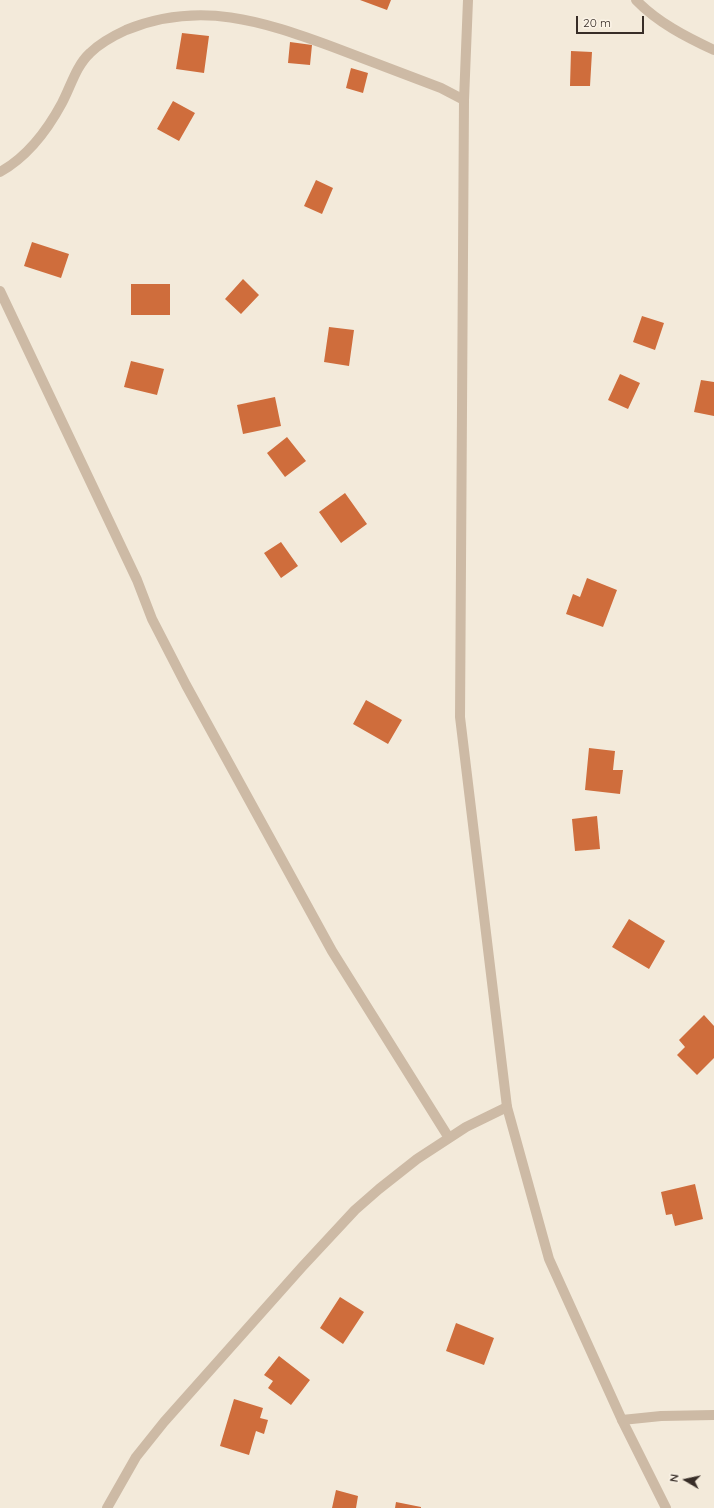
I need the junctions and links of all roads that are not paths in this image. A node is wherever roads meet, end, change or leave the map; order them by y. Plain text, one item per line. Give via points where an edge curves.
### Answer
1 (468, 0) edge
2 (636, 0) edge
3 (714, 50) edge
4 (464, 100) junction
5 (0, 172) edge
6 (0, 290) edge
7 (507, 1107) junction
8 (449, 1138) junction
9 (714, 1415) edge
10 (622, 1420) junction
11 (107, 1508) edge
12 (666, 1508) edge

1 - 4 street
2 - 3 street via 665,24
4 - 5 street via 441,88 264,22 230,14 175,15 139,24 108,39 90,53 48,126 20,158
4 - 7 street via 460,717
6 - 8 street via 137,580 152,619 186,685 339,963
7 - 8 street
7 - 10 street via 549,1259
8 - 11 street via 379,1189 333,1233 164,1422 136,1457
9 - 10 street
10 - 12 street

